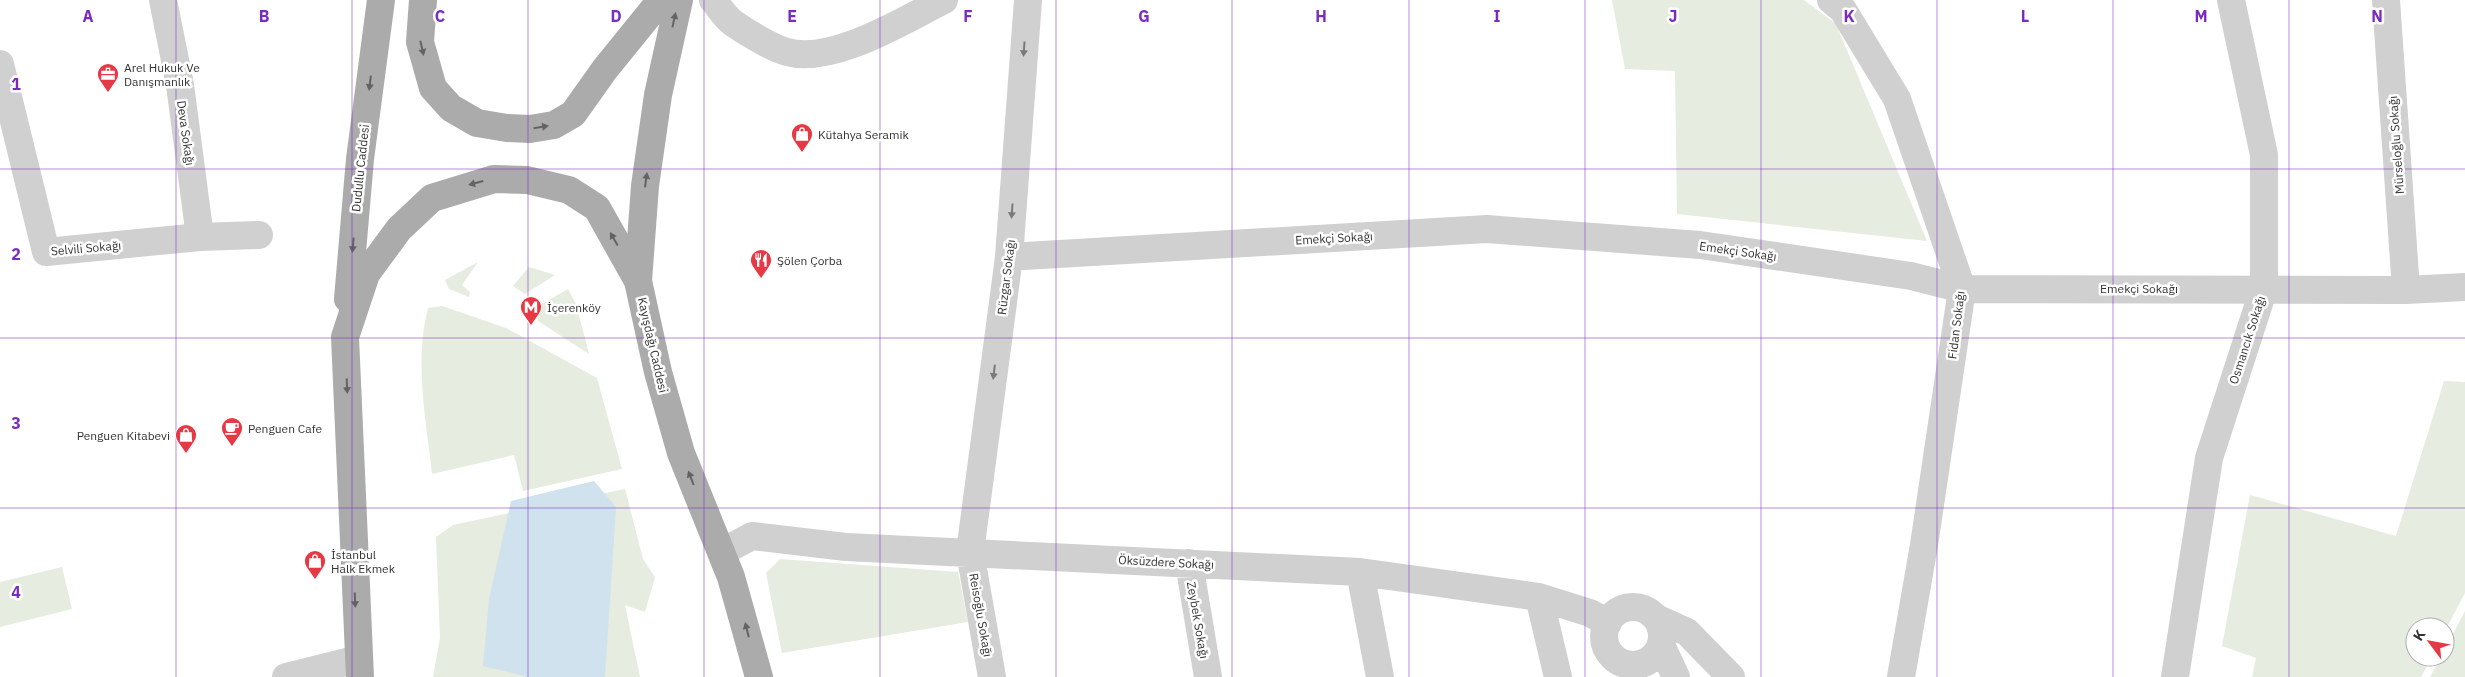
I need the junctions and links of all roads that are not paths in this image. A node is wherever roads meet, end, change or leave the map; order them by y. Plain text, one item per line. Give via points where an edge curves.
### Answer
1 (163, 0) edge
2 (381, 0) edge
3 (423, 0) edge
4 (661, 0) edge
5 (679, 0) edge
6 (712, 0) edge
7 (944, 0) edge
8 (1028, 0) edge
9 (1831, 0) edge
10 (2231, 0) edge
11 (2386, 0) edge
12 (0, 64) edge
13 (259, 235) dead end
14 (200, 237) junction
15 (1009, 257) junction
16 (638, 281) junction
17 (2465, 287) edge
18 (2264, 288) junction
19 (1962, 289) junction
20 (2406, 290) junction
21 (345, 337) junction
22 (722, 552) junction
23 (970, 552) junction
24 (1189, 563) junction
25 (1360, 572) junction
26 (1539, 598) junction
27 (1656, 618) junction
28 (1608, 623) junction
29 (1661, 645) junction
30 (359, 668) edge
31 (1629, 670) edge
32 (286, 677) edge
33 (759, 677) edge
34 (992, 677) edge
35 (1208, 677) edge
36 (1380, 677) edge
37 (1558, 677) edge
38 (1676, 677) edge
39 (1731, 677) edge
40 (1901, 677) edge
41 (2175, 677) edge

1 - 14 street, Deva Sokağı via 180,85
2 -> 21 main road, Dudullu Caddesi via 360,159
3 -> 4 main road via 420,42 432,88 451,108 477,123 530,129 554,125 573,114
16 -> 5 main road, Kayışdağı Caddesi via 646,178 658,95
6 - 7 street via 732,22 765,41 787,52 815,54 858,43
8 -> 15 street, Rüzgar Sokağı
9 - 19 street, Fidan Sokağı via 1843,10 1897,98
10 - 18 street, Osmancık Sokağı via 2264,155
11 - 20 street, Mürseloğlu Sokağı
12 - 14 street, Selvili Sokağı via 46,252
13 - 14 street, Selvili Sokağı
15 - 19 street, Emekçi Sokağı via 1487,229 1700,245 1911,276
15 -> 23 street, Rüzgar Sokağı
16 -> 21 main road via 596,208 569,190 528,180 494,179 432,198 399,229 366,274
22 -> 16 main road, Kayışdağı Caddesi via 681,454 658,372
17 - 20 street, Emekçi Sokağı
18 - 19 street, Emekçi Sokağı
18 - 20 street, Emekçi Sokağı
18 - 41 street, Osmancık Sokağı via 2209,458
19 - 40 street, Fidan Sokağı
21 -> 30 main road
22 - 23 street, Öksüzdere Sokağı via 752,536 846,547
33 -> 22 main road, Kayışdağı Caddesi via 746,623
23 - 24 street, Öksüzdere Sokağı
23 - 34 street, Reisoğlu Sokağı
24 - 25 street, Öksüzdere Sokağı
24 - 35 street, Zeybek Sokağı
25 - 26 street, Öksüzdere Sokağı
25 - 36 street
26 - 28 street, Öksüzdere Sokağı via 1590,613
26 - 37 street
27 - 28 street via 1649,611 1630,608 1621,610
27 - 29 street via 1661,626
27 - 39 street via 1687,632
28 - 31 street via 1605,641 1608,650
29 - 31 street via 1649,660 1630,665
29 - 38 street
30 - 32 street

